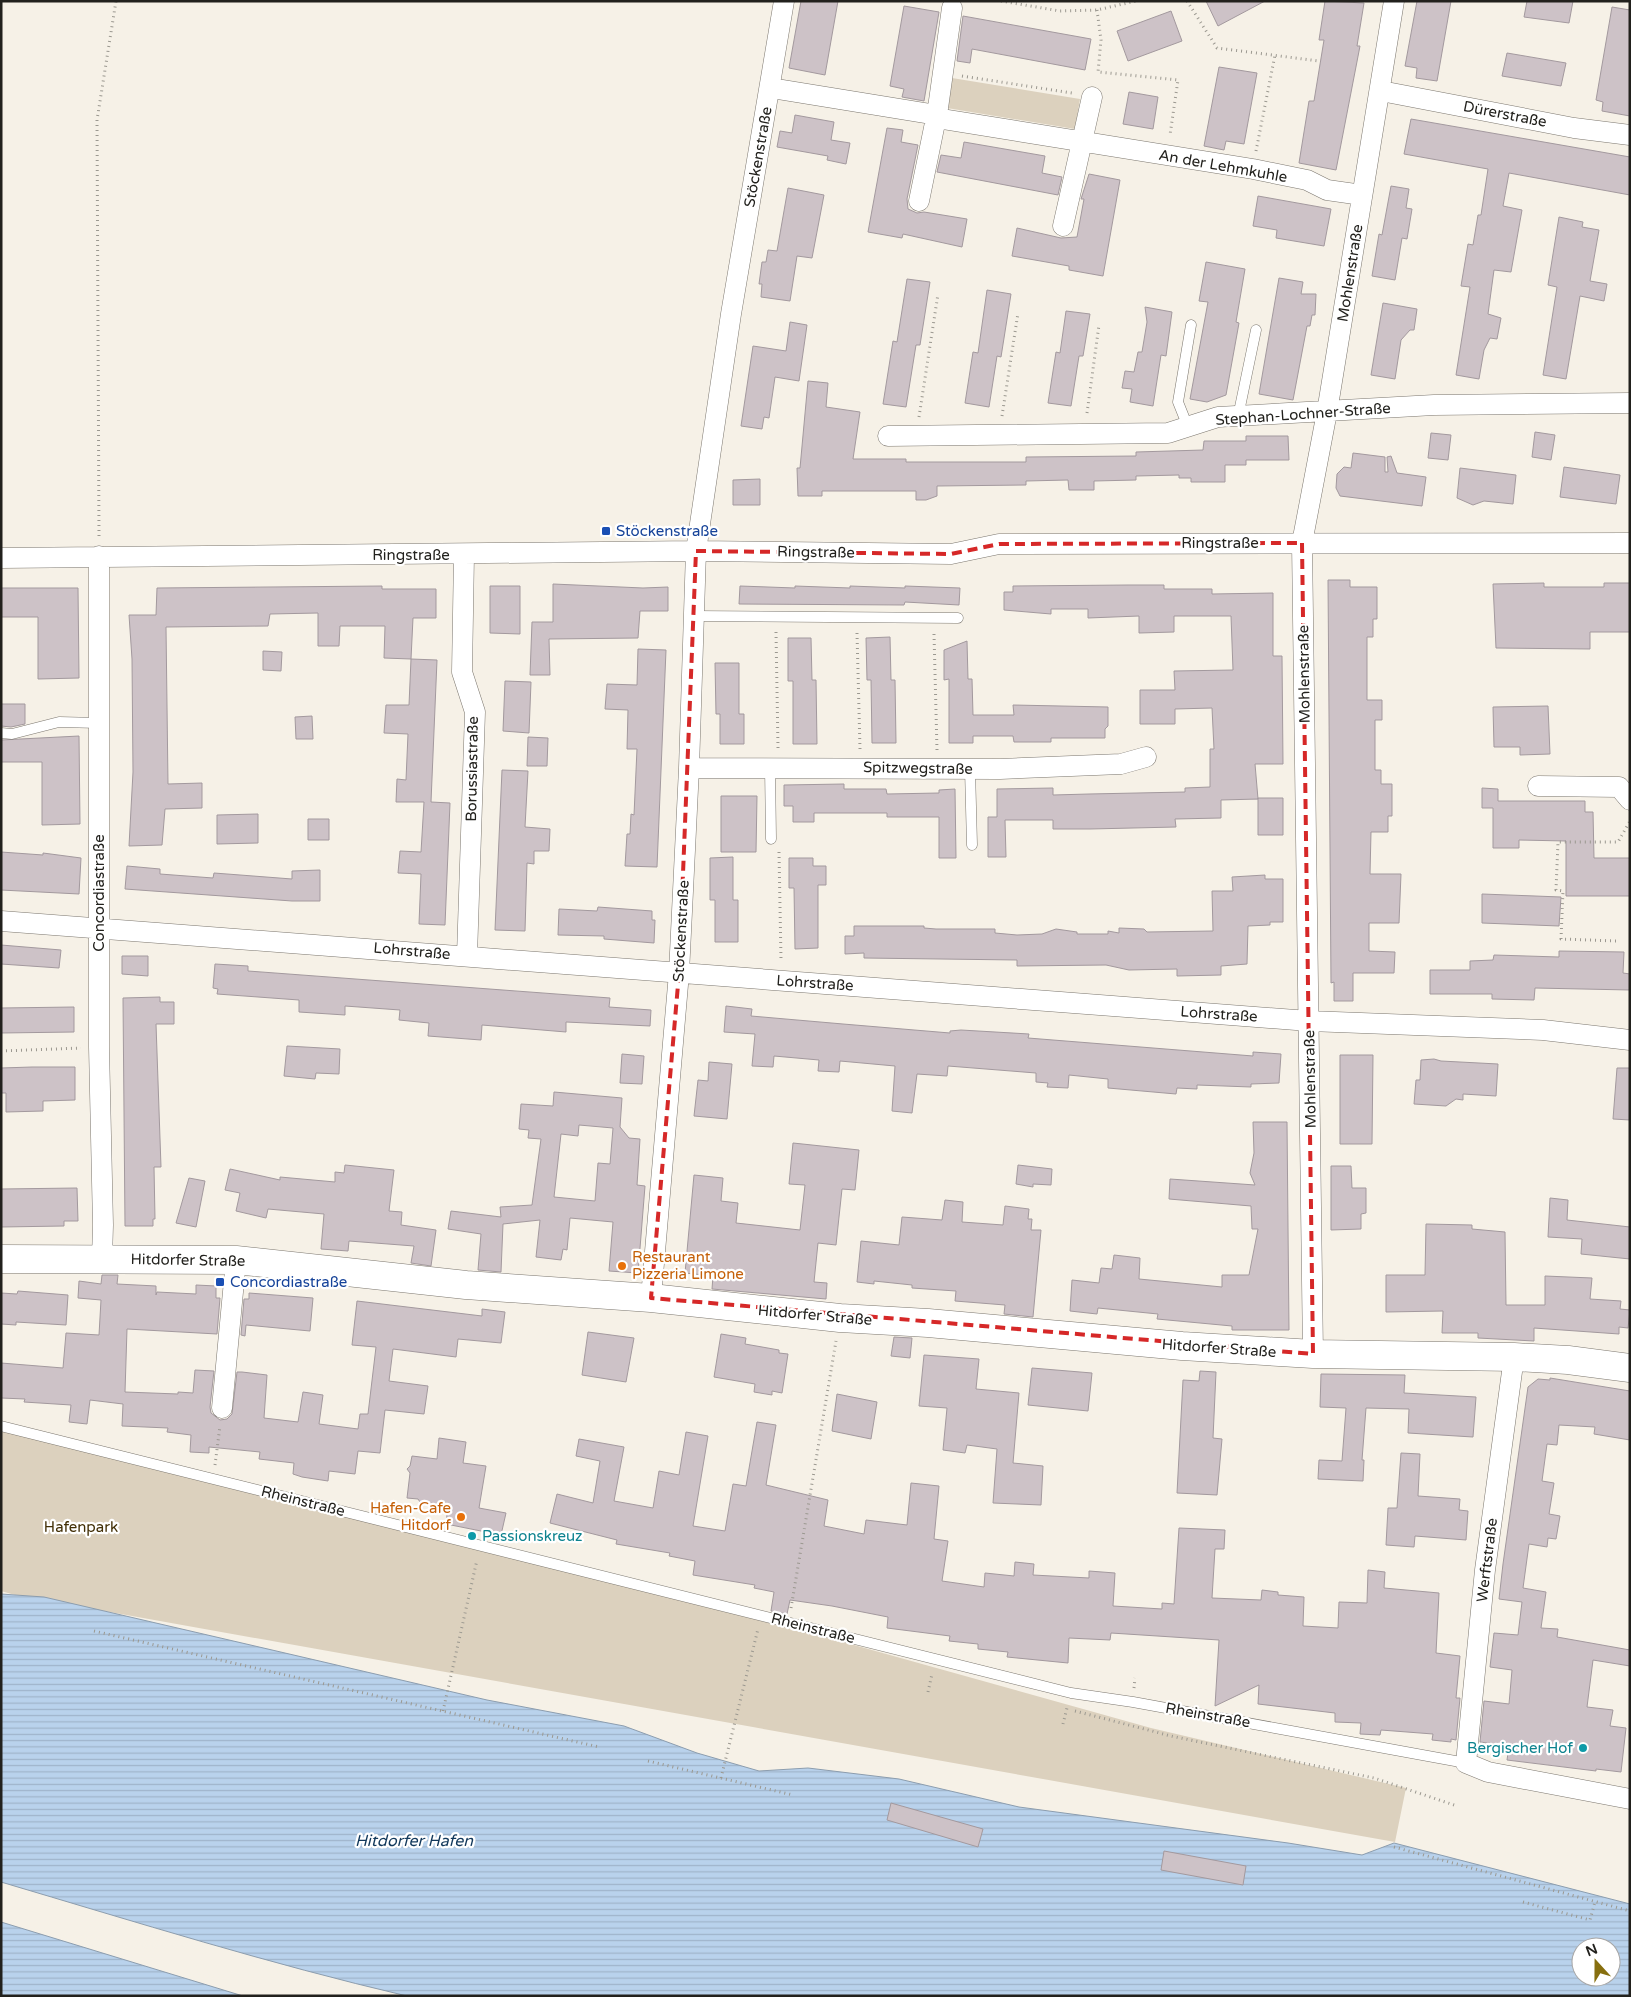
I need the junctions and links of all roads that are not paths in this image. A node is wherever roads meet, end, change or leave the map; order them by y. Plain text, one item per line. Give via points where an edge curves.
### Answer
1 (784, 1) edge
2 (1394, 1) edge
3 (952, 8) dead end
4 (770, 88) junction
5 (1381, 91) junction
6 (1092, 97) road end
7 (937, 117) junction
8 (1630, 135) edge
9 (1082, 141) junction
10 (1362, 195) junction
11 (920, 201) dead end
12 (1062, 226) dead end
13 (1191, 325) dead end
14 (1256, 330) dead end
15 (1630, 403) edge
16 (1327, 412) junction
17 (1242, 416) junction
18 (1188, 427) junction
19 (888, 436) dead end
20 (1630, 542) edge
21 (1302, 543) junction
22 (696, 551) junction
23 (464, 555) junction
24 (99, 556) junction
25 (1, 558) edge
26 (694, 616) junction
27 (958, 618) dead end
28 (99, 723) junction
29 (1, 733) edge
30 (1146, 757) dead end
31 (774, 767) junction
32 (689, 768) junction
33 (970, 769) junction
34 (1538, 786) dead end
35 (1630, 800) edge
36 (771, 839) road end
37 (972, 845) dead end
38 (1, 921) edge
39 (100, 930) junction
40 (467, 956) junction
41 (679, 973) junction
42 (1309, 1021) junction
43 (1630, 1040) edge
44 (1, 1259) edge
45 (102, 1259) junction
46 (236, 1260) junction
47 (652, 1298) junction
48 (1313, 1354) junction
49 (1514, 1357) junction
50 (1630, 1368) edge
51 (222, 1408) road end
52 (1, 1426) edge
53 (1466, 1763) junction
54 (1630, 1799) edge

1 - 4 street, Stöckenstraße
2 - 5 street, Mohlenstraße
3 - 7 street
4 - 7 street, An der Lehmkuhle
4 - 22 street, Stöckenstraße via 730,314
5 - 8 street, Dürerstraße via 1574,128
5 - 10 street, Mohlenstraße
6 - 9 street
7 - 9 street, An der Lehmkuhle
7 - 11 street
9 - 10 street, An der Lehmkuhle via 1306,180 1327,190
9 - 12 street
10 - 16 street, Mohlenstraße
13 - 18 lane via 1178,402
14 - 17 lane via 1240,407
15 - 16 street, Stephan-Lochner-Straße via 1434,405
16 - 17 street, Stephan-Lochner-Straße
16 - 21 street, Mohlenstraße
17 - 18 street, Stephan-Lochner-Straße via 1218,417
18 - 19 street, Stephan-Lochner-Straße via 1168,433
20 - 21 street, Ringstraße
21 - 22 street, Ringstraße via 999,544 951,554
21 - 42 street, Mohlenstraße
22 - 23 street, Ringstraße
22 - 26 street, Stöckenstraße
23 - 24 street, Ringstraße
23 - 40 street, Borussiastraße via 462,672 475,712
24 - 25 street, Ringstraße
24 - 28 street, Concordiastraße
26 - 27 lane
26 - 32 street, Stöckenstraße
28 - 29 lane via 59,722 12,734
28 - 39 street, Concordiastraße
30 - 33 street, Spitzwegstraße via 1121,764
31 - 32 street, Spitzwegstraße
31 - 33 street, Spitzwegstraße
31 - 36 lane
32 - 41 street, Stöckenstraße
33 - 37 lane
34 - 35 street via 1619,787
38 - 39 street, Lohrstraße
39 - 40 street, Lohrstraße
39 - 45 street, Concordiastraße
40 - 41 street, Lohrstraße
41 - 42 street, Lohrstraße
41 - 47 street, Stöckenstraße
42 - 43 street, Lohrstraße via 1543,1030
42 - 48 street, Mohlenstraße
44 - 45 street, Hitdorfer Straße
45 - 46 street, Hitdorfer Straße
46 - 47 street, Hitdorfer Straße via 466,1285
46 - 51 street
47 - 48 street, Hitdorfer Straße via 840,1318
48 - 49 street, Hitdorfer Straße
49 - 50 street, Hitdorfer Straße
49 - 53 street, Werftstraße via 1485,1570
52 - 53 lane, Rheinstraße via 1071,1693
53 - 54 street, Rheinstraße via 1488,1772

